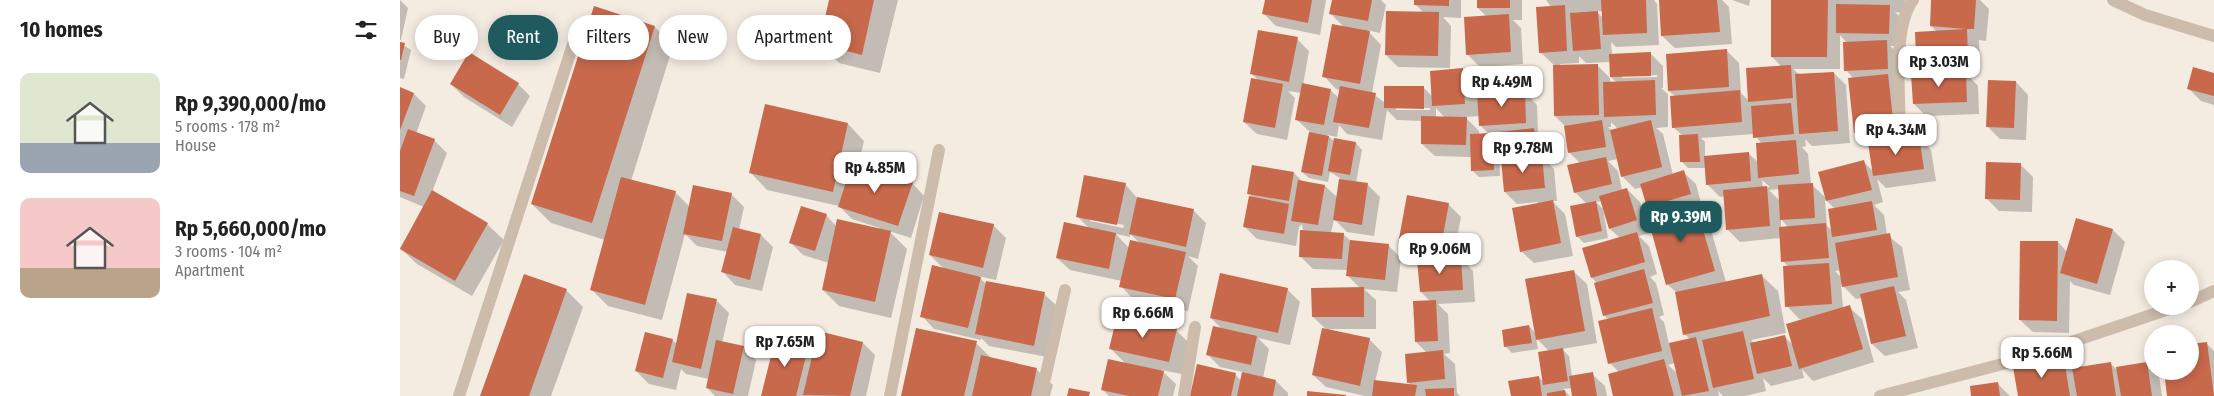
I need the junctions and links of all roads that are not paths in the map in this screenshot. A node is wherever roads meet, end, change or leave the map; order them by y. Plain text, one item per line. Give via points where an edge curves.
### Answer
1 (1913, 0) edge
2 (2113, 0) edge
3 (2214, 36) edge
4 (568, 60) edge
5 (1900, 135) dead end
6 (939, 150) dead end
7 (1065, 290) dead end
8 (2214, 291) edge
9 (2199, 298) edge
10 (2151, 315) edge
11 (1195, 327) dead end
12 (459, 396) edge
13 (890, 396) edge
14 (1041, 396) edge
15 (1184, 396) edge
16 (1880, 396) edge

1 - 5 street via 1906,9 1900,36
2 - 3 street via 2145,15
4 - 12 street
6 - 13 street
7 - 14 street
8 - 9 street
10 - 16 street via 2018,360
11 - 15 street

